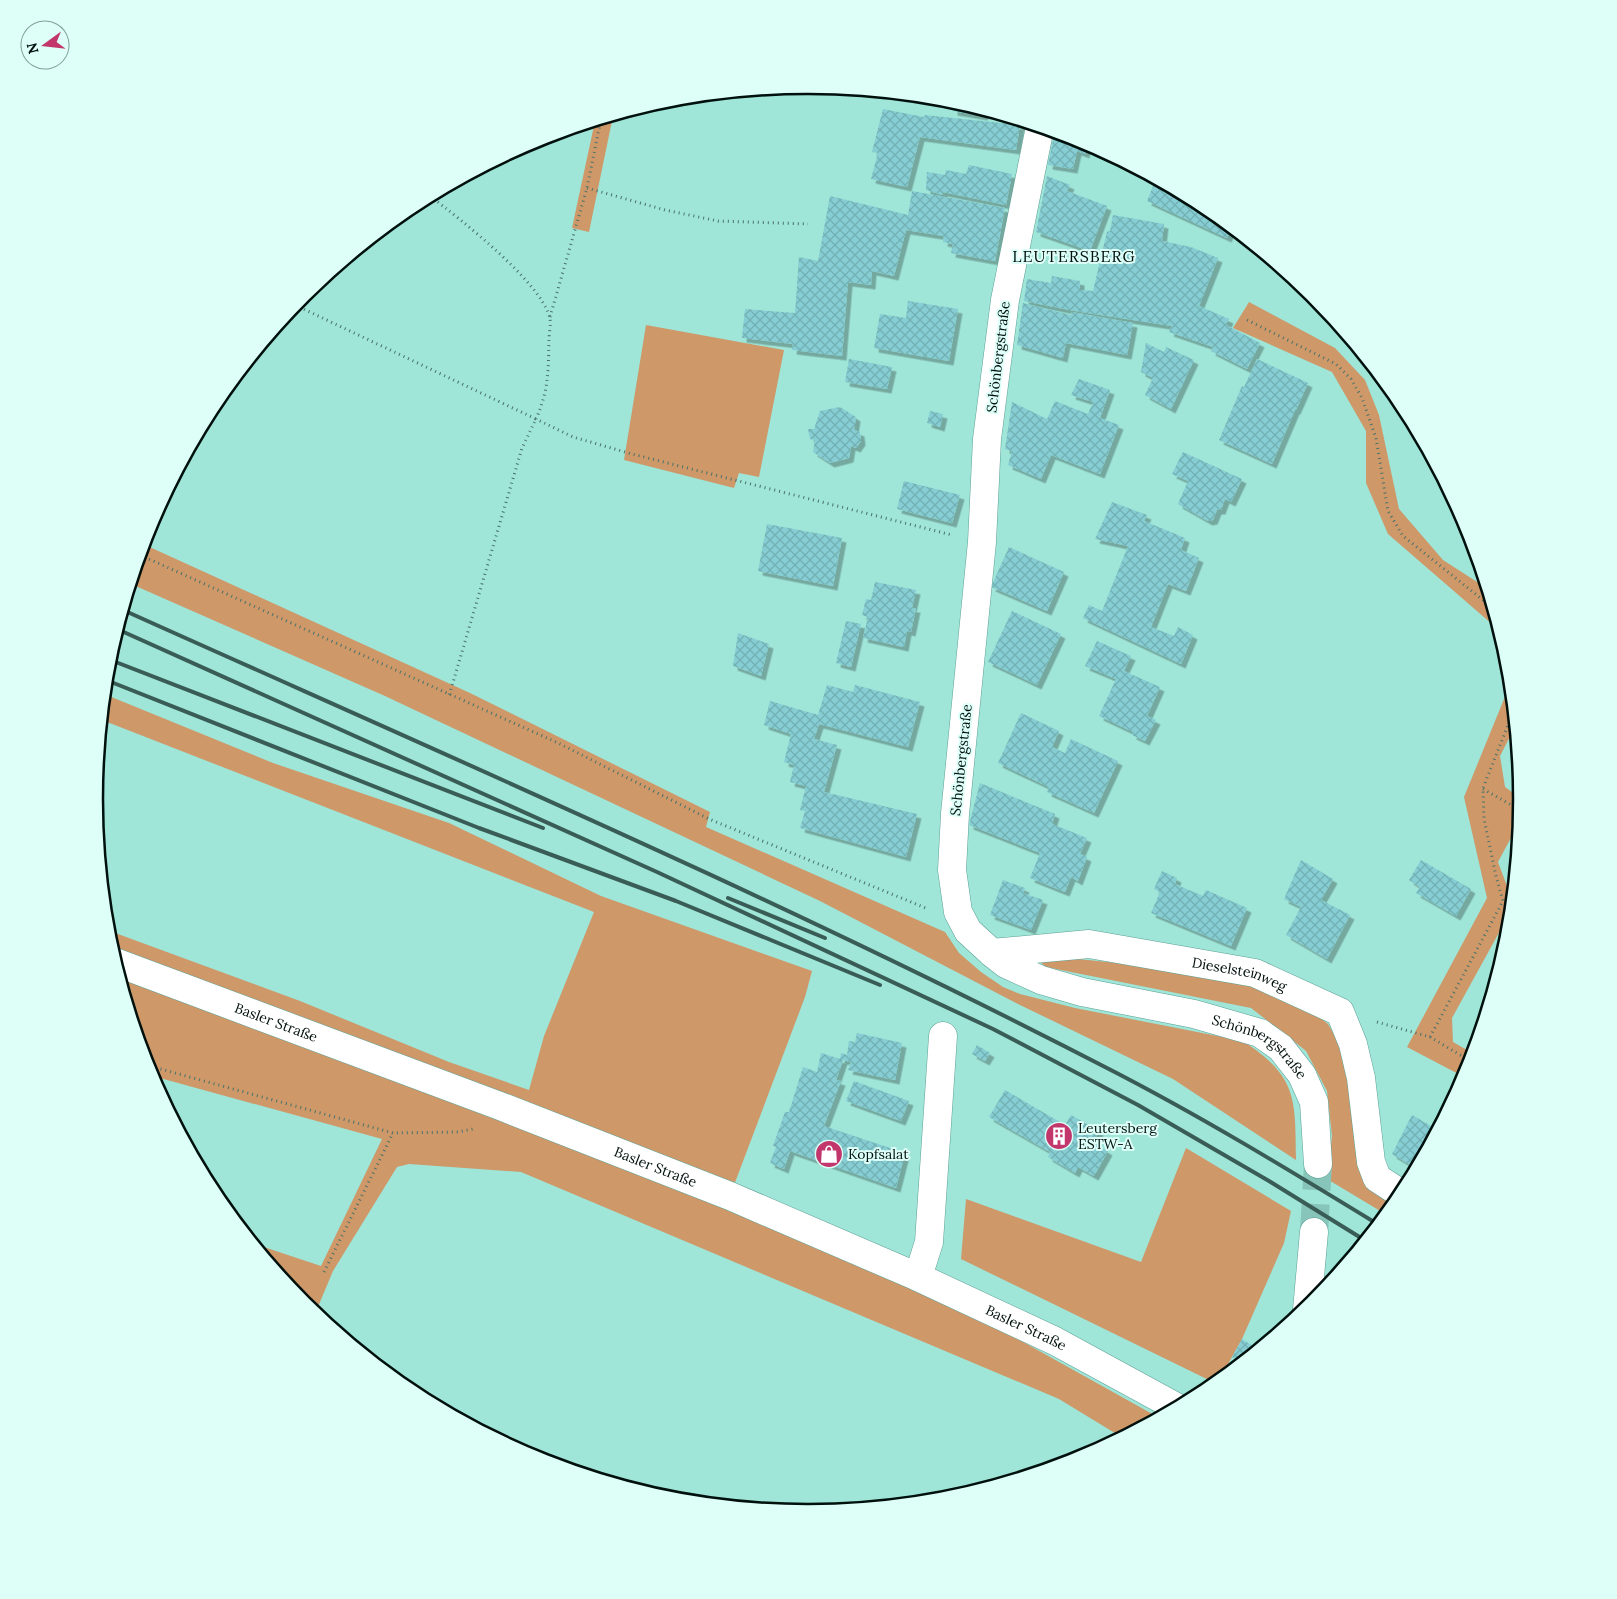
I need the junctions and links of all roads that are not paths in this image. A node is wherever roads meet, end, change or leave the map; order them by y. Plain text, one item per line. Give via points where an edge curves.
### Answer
1 (1039, 132) edge
2 (992, 953) junction
3 (123, 965) edge
4 (943, 1036) dead end
5 (1318, 1164) tunnel mouth
6 (1396, 1190) edge
7 (1314, 1232) tunnel mouth
8 (918, 1277) junction
9 (1308, 1299) edge
10 (1171, 1404) edge

1 - 2 street, Schönbergstraße via 1004,300 987,439 982,542 955,814 952,870 958,912 968,931
2 - 5 street, Schönbergstraße via 1006,964 1082,992 1194,1014 1260,1033 1281,1048 1302,1075 1314,1102
2 - 6 street, Dieselsteinweg via 1089,944 1255,973 1340,1012 1361,1078 1371,1162 1377,1178
3 - 8 street, Basler Straße via 730,1196
4 - 8 street via 929,1242
7 - 9 street
8 - 10 street, Basler Straße via 1055,1341

